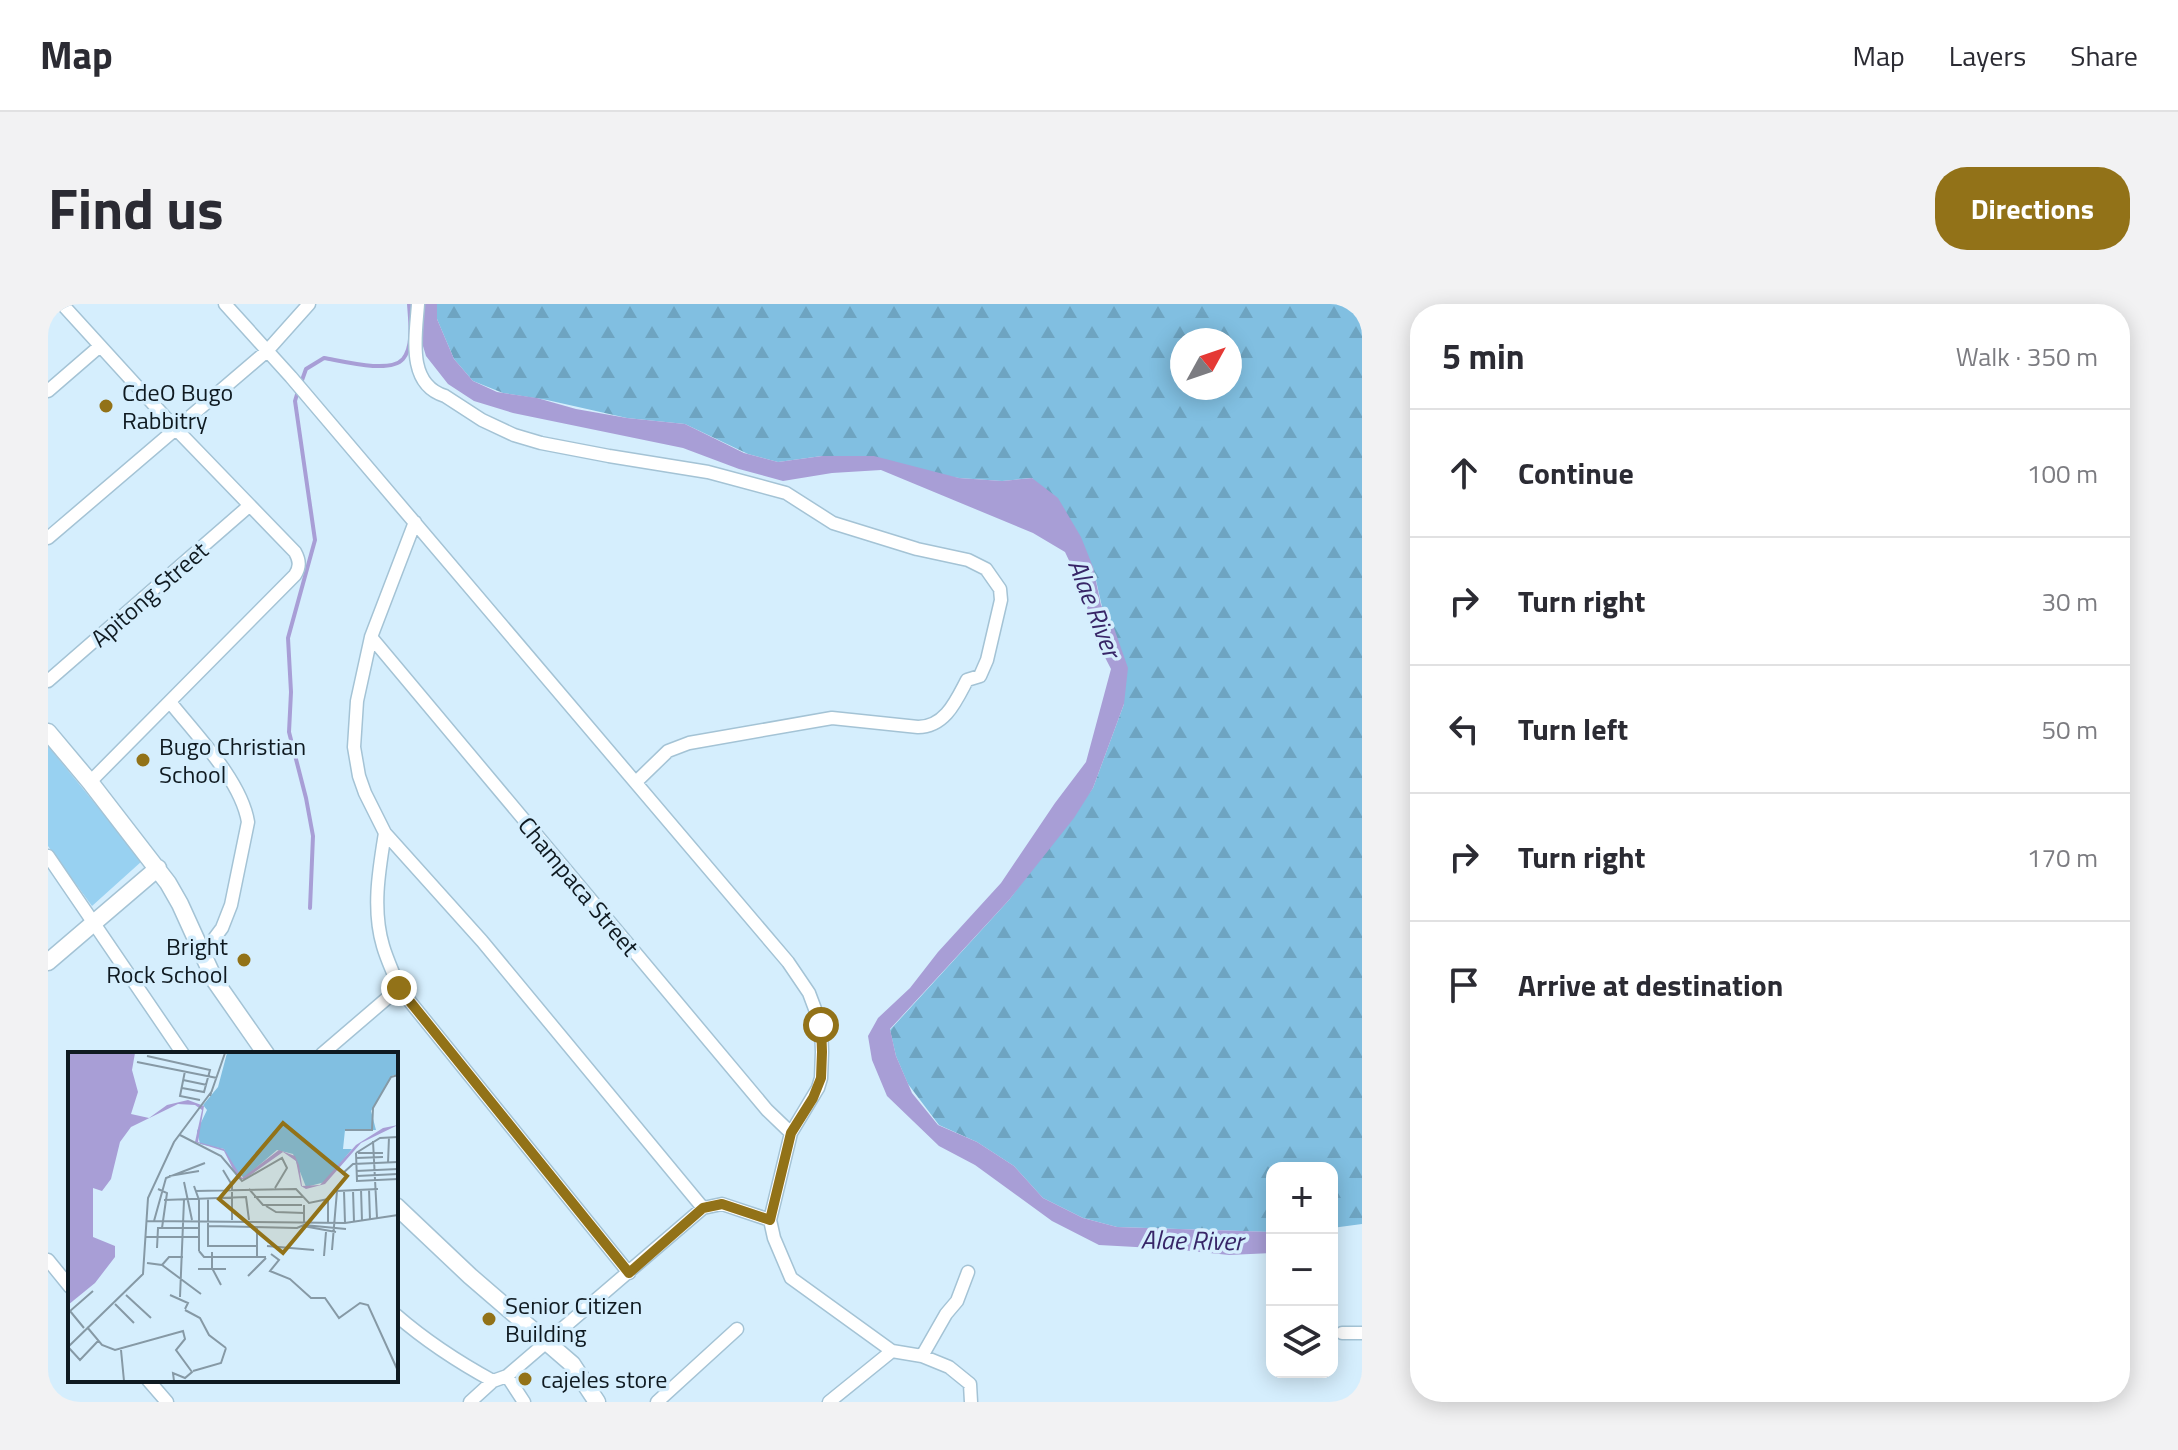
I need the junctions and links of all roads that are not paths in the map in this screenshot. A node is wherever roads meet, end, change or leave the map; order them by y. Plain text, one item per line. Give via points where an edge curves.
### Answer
1 (62, 304) edge
2 (225, 304) edge
3 (309, 304) edge
4 (418, 304) edge
5 (100, 346) junction
6 (267, 351) junction
7 (48, 391) edge
8 (176, 429) junction
9 (249, 506) junction
10 (415, 522) junction
11 (48, 538) edge
12 (371, 637) junction
13 (48, 681) edge
14 (170, 702) junction
15 (48, 732) edge
16 (90, 782) junction
17 (636, 782) junction
18 (385, 833) junction
19 (48, 856) edge
20 (158, 868) junction
21 (94, 923) junction
22 (202, 955) junction
23 (48, 962) edge
24 (399, 988) junction
25 (182, 1052) edge
26 (265, 1052) edge
27 (324, 1052) edge
28 (791, 1133) junction
29 (398, 1208) edge
30 (703, 1208) junction
31 (770, 1220) junction
32 (48, 1260) edge
33 (968, 1272) dead end
34 (629, 1273) junction
35 (68, 1285) edge
36 (398, 1317) edge
37 (737, 1329) dead end
38 (1342, 1333) dead end
39 (1362, 1333) edge
40 (548, 1342) junction
41 (892, 1351) junction
42 (922, 1356) junction
43 (507, 1376) junction
44 (493, 1381) junction
45 (150, 1382) edge
46 (167, 1402) edge
47 (470, 1402) edge
48 (524, 1402) edge
49 (597, 1402) edge
50 (657, 1402) edge
51 (829, 1402) edge
52 (971, 1402) edge

1 - 5 street
2 - 6 street
3 - 6 street
4 - 17 street via 417,367 424,381 499,429 541,443 708,472 786,493 833,523 968,560 986,569 1000,589 980,676 967,680 936,724 918,727 832,718 689,743 668,751
5 - 7 street
5 - 8 street
6 - 8 street
6 - 10 street
8 - 9 street
8 - 11 street
9 - 13 street, Apitong Street
9 - 14 street via 295,552 299,568
10 - 12 street
10 - 17 street
12 - 18 street via 357,701 354,747 365,793
12 - 28 street, Champaca Street
14 - 16 street
14 - 22 street via 226,773 248,822 231,905
15 - 16 street
16 - 20 street
17 - 28 street via 809,993 821,1025 821,1078
18 - 24 street via 377,909 382,944
18 - 30 street via 482,941
19 - 21 street
20 - 21 street
20 - 22 street
21 - 23 street
21 - 25 street
22 - 26 street
24 - 27 street
24 - 34 street
28 - 31 street
29 - 40 street
30 - 31 street via 722,1204
30 - 34 street
31 - 41 street via 791,1278
32 - 35 street
33 - 42 street via 957,1301
34 - 40 street
36 - 44 street
37 - 50 street
38 - 39 street
40 - 43 street
40 - 49 street via 572,1364
41 - 42 street
41 - 51 street
42 - 52 street via 949,1367 970,1384
43 - 44 street
43 - 48 street
44 - 47 street
45 - 46 street

